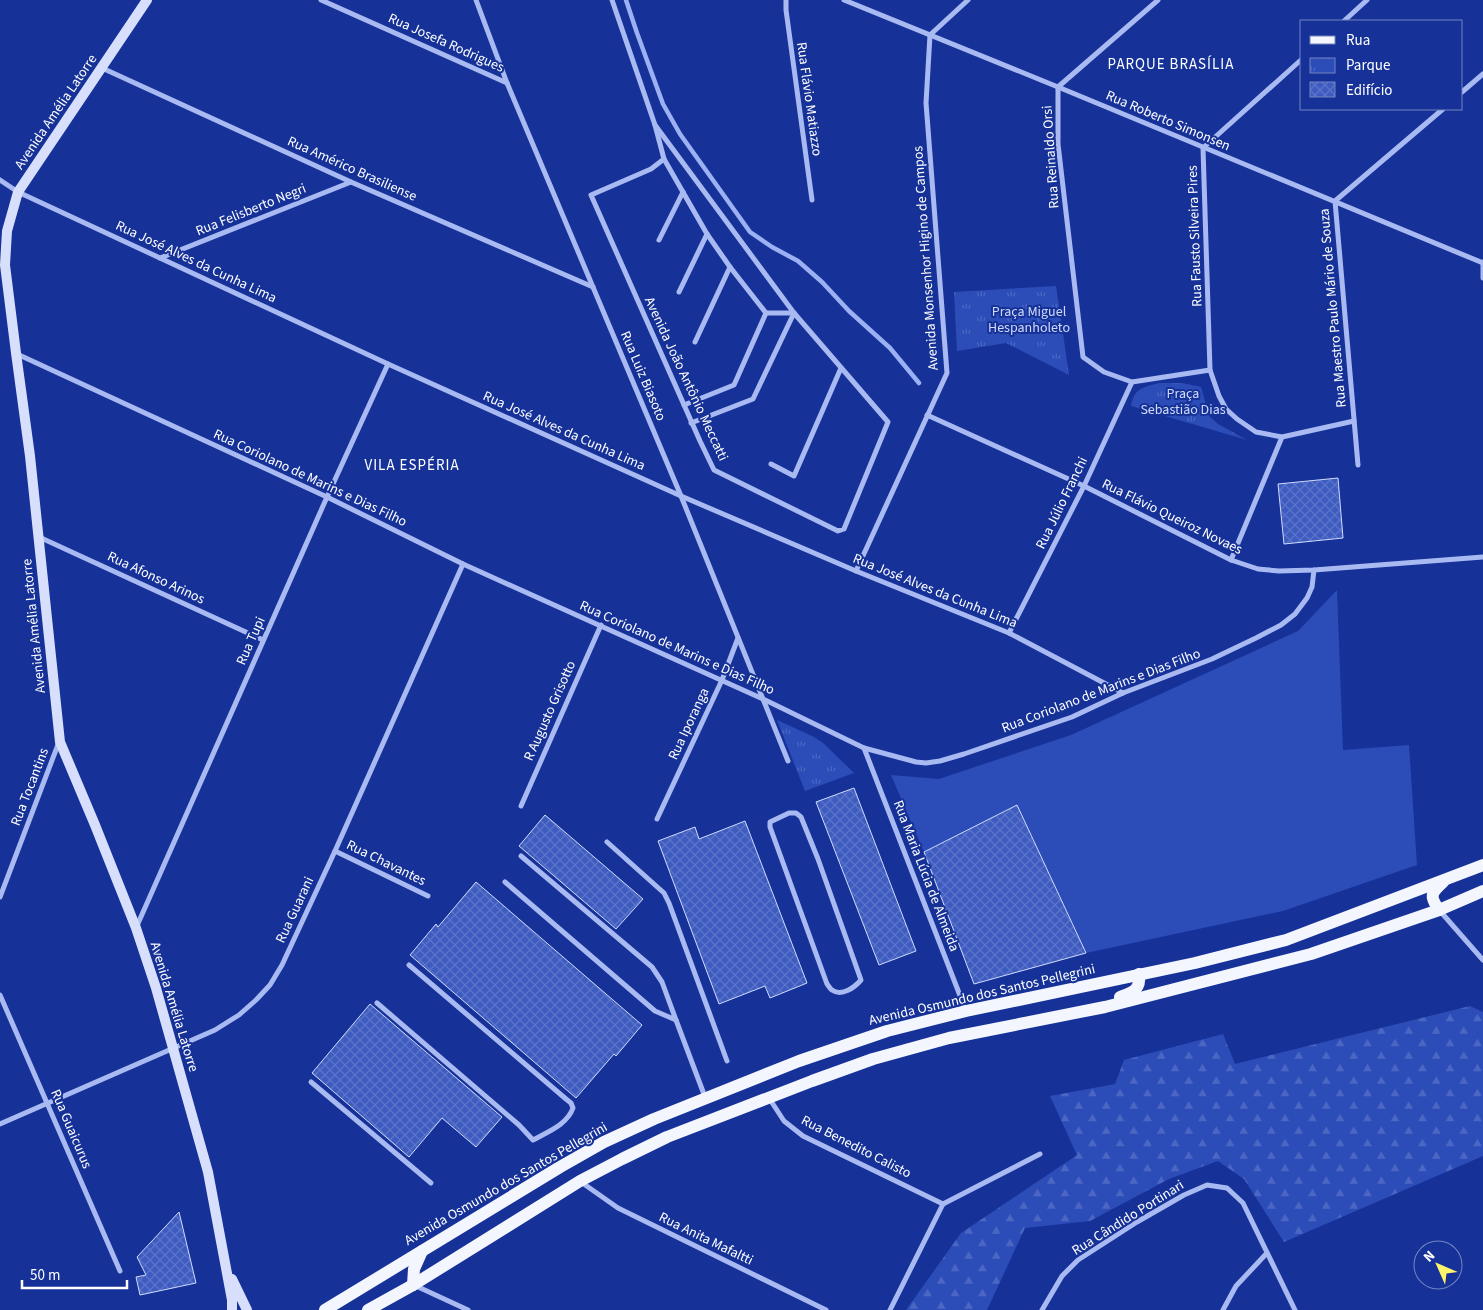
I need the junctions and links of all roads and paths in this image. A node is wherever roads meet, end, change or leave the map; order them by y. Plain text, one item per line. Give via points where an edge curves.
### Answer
1 (147, 0) edge
2 (321, 0) edge
3 (476, 0) edge
4 (612, 0) edge
5 (786, 0) edge
6 (844, 0) edge
7 (968, 0) edge
8 (1158, 0) edge
9 (1367, 0) edge
10 (1345, 20) edge
11 (930, 35) junction
12 (1300, 61) edge
13 (102, 68) junction
14 (1483, 74) edge
15 (507, 83) junction
16 (1058, 87) junction
17 (1463, 91) edge
18 (1442, 110) edge
19 (656, 125) junction
20 (1203, 148) junction
21 (664, 159) junction
22 (0, 180) edge
23 (351, 182) junction
24 (18, 192) junction
25 (683, 192) junction
26 (812, 200) dead end
27 (1335, 201) junction
28 (707, 234) junction
29 (658, 240) dead end
30 (160, 258) junction
31 (1483, 262) edge
32 (730, 267) junction
33 (1483, 278) edge
34 (594, 288) junction
35 (678, 292) dead end
36 (766, 313) junction
37 (794, 313) junction
38 (695, 342) dead end
39 (16, 353) junction
40 (388, 364) junction
41 (841, 368) junction
42 (1210, 370) junction
43 (1132, 382) junction
44 (684, 405) junction
45 (927, 416) junction
46 (1354, 421) junction
47 (691, 423) junction
48 (1282, 437) junction
49 (771, 464) dead end
50 (1358, 465) dead end
51 (1084, 486) junction
52 (681, 496) junction
53 (327, 497) junction
54 (39, 537) junction
55 (1483, 557) edge
56 (1231, 560) junction
57 (463, 564) junction
58 (1314, 570) junction
59 (856, 571) junction
60 (600, 625) junction
61 (1009, 632) junction
62 (739, 638) junction
63 (263, 640) junction
64 (722, 680) junction
65 (1123, 693) junction
66 (763, 699) junction
67 (60, 742) junction
68 (864, 748) junction
69 (788, 761) dead end
70 (521, 806) dead end
71 (657, 819) dead end
72 (607, 842) dead end
73 (335, 851) junction
74 (521, 856) dead end
75 (1483, 865) edge
76 (1447, 878) junction
77 (505, 882) dead end
78 (1483, 891) edge
79 (0, 896) edge
80 (428, 896) dead end
81 (1439, 910) junction
82 (136, 928) junction
83 (1483, 960) edge
84 (409, 965) dead end
85 (1139, 974) junction
86 (861, 980) joint
87 (0, 995) edge
88 (377, 1003) dead end
89 (1105, 1007) junction
90 (966, 1011) junction
91 (676, 1020) junction
92 (173, 1048) junction
93 (728, 1061) dead end
94 (311, 1082) dead end
95 (769, 1097) junction
96 (706, 1100) junction
97 (48, 1104) junction
98 (0, 1124) edge
99 (1040, 1154) dead end
100 (580, 1182) junction
101 (431, 1183) dead end
102 (943, 1204) junction
103 (422, 1251) junction
104 (1267, 1253) junction
105 (225, 1266) junction
106 (120, 1271) dead end
107 (413, 1285) junction
108 (232, 1310) edge
109 (246, 1310) edge
110 (326, 1310) edge
111 (368, 1310) edge
112 (468, 1310) edge
113 (826, 1310) edge
114 (890, 1310) edge
115 (1042, 1310) edge
116 (1222, 1310) edge
117 (1295, 1310) edge

1 - 13 main road, Avenida Amélia Latorre
2 - 15 street, Rua Josefa Rodrigues
3 - 15 street, Rua Luiz Biasoto
4 - 19 street
5 - 26 street, Rua Flávio Matiazzo
6 - 11 street, Rua Roberto Simonsen
7 - 11 street
8 - 16 street, Rua Reinaldo Orsi
9 - 10 street
11 - 16 street, Rua Roberto Simonsen
11 - 45 street, Avenida Monsenhor Higino de Campos via 926,103 947,373
12 - 20 street, Rua Fausto Silveira Pires
13 - 23 street, Rua Américo Brasiliense
13 - 24 main road, Avenida Amélia Latorre
14 - 17 street
15 - 34 street, Rua Luiz Biasoto
16 - 20 street, Rua Roberto Simonsen
16 - 43 street, Rua Reinaldo Orsi via 1058,144 1083,357 1104,372
18 - 27 street, Rua Maestro Paulo Mário de Souza
19 - 21 street
19 - 37 street, Avenida João Antônio Meccatti
20 - 27 street, Rua Roberto Simonsen
20 - 42 street, Rua Fausto Silveira Pires
21 - 25 street
21 - 44 street, Avenida João Antônio Meccatti via 650,169 591,195
22 - 24 street, Rua José Alves da Cunha Lima
23 - 30 street, Rua Felisberto Negri
23 - 34 street, Rua Américo Brasiliense
24 - 30 street, Rua José Alves da Cunha Lima
24 - 39 main road, Avenida Amélia Latorre via 7,231 5,265
25 - 28 street
25 - 29 street
27 - 31 street, Rua Roberto Simonsen
27 - 46 street, Rua Maestro Paulo Mário de Souza
28 - 32 street
28 - 35 street
30 - 40 street, Rua José Alves da Cunha Lima
31 - 33 street
32 - 36 street
32 - 38 street
34 - 52 street, Rua Luiz Biasoto
36 - 37 street
36 - 44 street via 734,385
37 - 41 street, Avenida João Antônio Meccatti
37 - 47 street via 753,399
39 - 53 street, Rua Coriolano de Marins e Dias Filho
39 - 54 main road, Avenida Amélia Latorre
40 - 52 street, Rua José Alves da Cunha Lima
40 - 53 street, Rua Tupi
41 - 47 street, Avenida João Antônio Meccatti via 888,422 844,529 838,531 714,470
41 - 49 street via 794,476
42 - 43 street
42 - 48 street, Rua Fausto Silveira Pires via 1226,409 1256,432
43 - 51 street, Rua Júlio Franchi
44 - 47 street, Avenida João Antônio Meccatti
45 - 51 street, Rua Flávio Queiroz Novaes
45 - 59 street, Avenida Monsenhor Higino de Campos
46 - 48 street
46 - 50 street, Rua Maestro Paulo Mário de Souza
48 - 56 street
51 - 56 street, Rua Flávio Queiroz Novaes
51 - 61 street, Rua Júlio Franchi
52 - 59 street, Rua José Alves da Cunha Lima
52 - 62 street, Rua Luiz Biasoto
53 - 57 street, Rua Coriolano de Marins e Dias Filho
53 - 63 street, Rua Tupi
54 - 63 street, Rua Afonso Arinos
54 - 67 main road, Avenida Amélia Latorre
55 - 58 street, Rua Flávio Queiroz Novaes
56 - 58 street, Rua Flávio Queiroz Novaes via 1258,569
57 - 60 street, Rua Coriolano de Marins e Dias Filho
57 - 73 street, Rua Guarani
58 - 65 street, Rua Coriolano de Marins e Dias Filho via 1307,598 1281,625 1212,659
59 - 61 street, Rua José Alves da Cunha Lima
60 - 64 street, Rua Coriolano de Marins e Dias Filho
60 - 70 street, R Augusto Grisotto
61 - 65 street, Rua José Alves da Cunha Lima
62 - 64 street, Rua Iporanga
62 - 66 street, Rua Luiz Biasoto
63 - 82 street, Rua Tupi
64 - 66 street, Rua Coriolano de Marins e Dias Filho
64 - 71 street, Rua Iporanga
65 - 68 street, Rua Coriolano de Marins e Dias Filho via 1072,717 940,761 916,762
66 - 68 street, Rua Coriolano de Marins e Dias Filho
66 - 69 street, Rua Luiz Biasoto
67 - 79 street, Rua Tocantins
67 - 82 main road, Avenida Amélia Latorre
68 - 90 street, Rua Maria Lúcia de Almeida
72 - 93 street via 664,893
73 - 80 street, Rua Chavantes
73 - 92 street, Rua Guarani via 270,985 239,1015 215,1030
74 - 91 street via 652,967 662,982
75 - 76 main road, Avenida Osmundo dos Santos Pellegrini
76 - 81 main road via 1432,895 1432,902
76 - 85 main road, Avenida Osmundo dos Santos Pellegrini via 1286,940
77 - 91 street via 655,1011
78 - 81 main road
81 - 83 street
81 - 89 main road via 1311,954
82 - 92 main road, Avenida Amélia Latorre
84 - 88 street via 571,1103 567,1120 533,1140
85 - 89 main road via 1138,988
85 - 90 main road, Avenida Osmundo dos Santos Pellegrini
86 - 86 street via 801,817 789,813 775,818 770,827 827,984 833,991 841,992 854,988
87 - 97 street, Rua Guaicurus
89 - 95 main road via 949,1038 882,1056
90 - 96 main road, Avenida Osmundo dos Santos Pellegrini via 876,1034 799,1061
91 - 96 street
92 - 97 street, Rua Guarani
92 - 105 main road, Avenida Amélia Latorre via 208,1172
94 - 101 street
95 - 100 main road via 667,1137
95 - 102 street, Rua Benedito Calisto via 784,1121 802,1136
96 - 103 main road, Avenida Osmundo dos Santos Pellegrini via 604,1142
97 - 98 street, Rua Guarani
97 - 106 street, Rua Guaicurus
99 - 102 street
100 - 107 main road
100 - 113 street, Rua Anita Mafaltti via 618,1208
102 - 114 street
103 - 107 main road via 414,1268
103 - 110 main road, Avenida Osmundo dos Santos Pellegrini
104 - 115 street, Rua Cândido Portinari via 1242,1203 1227,1188 1206,1185 1137,1222 1078,1260 1062,1276
104 - 116 street via 1236,1286
104 - 117 street
105 - 108 main road, Avenida Amélia Latorre
105 - 109 main road, Avenida Amélia Latorre
107 - 111 main road
107 - 112 street

